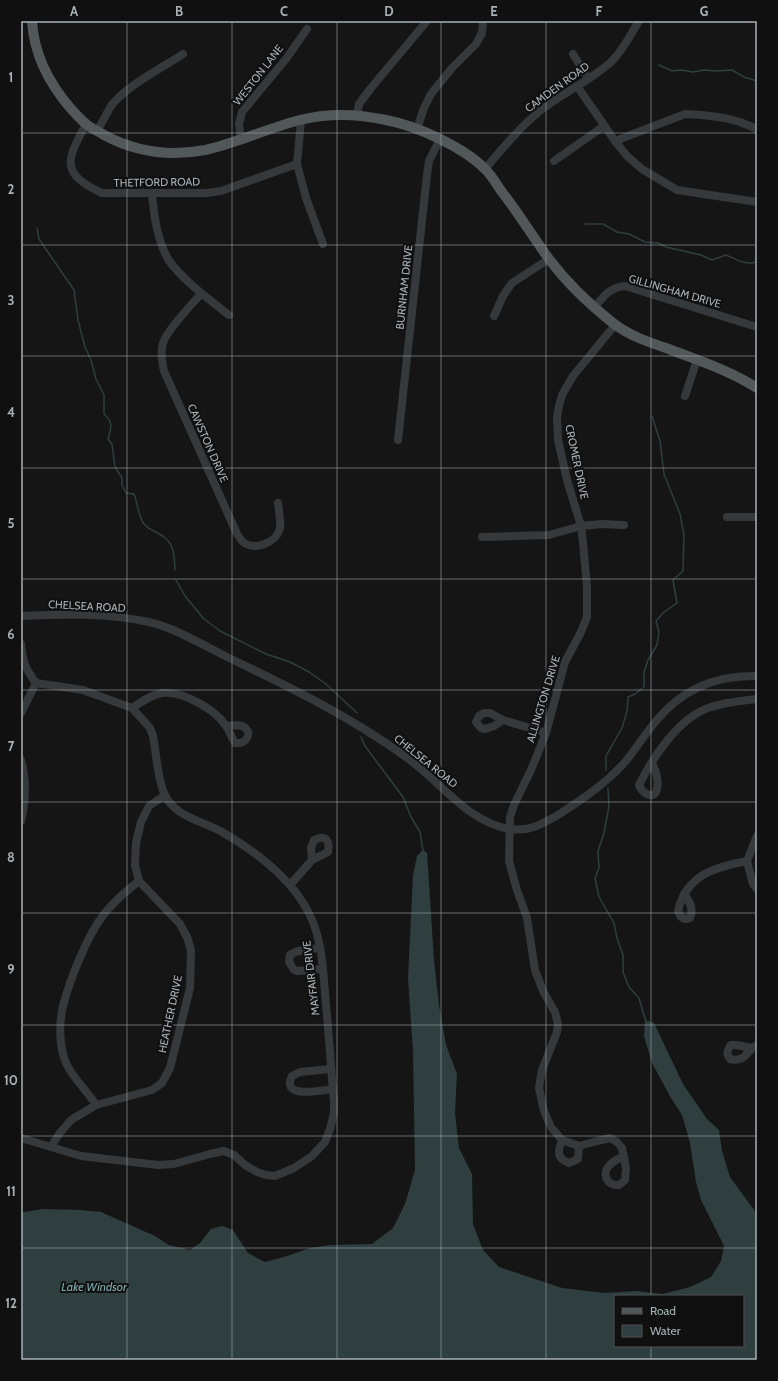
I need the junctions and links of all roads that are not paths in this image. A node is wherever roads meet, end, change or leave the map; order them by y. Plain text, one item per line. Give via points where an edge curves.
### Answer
1 (32, 21) edge
2 (427, 21) edge
3 (483, 21) edge
4 (639, 21) edge
5 (307, 29) dead end
6 (183, 54) dead end
7 (573, 54) dead end
8 (588, 78) junction
9 (577, 86) junction
10 (357, 116) junction
11 (301, 120) junction
12 (86, 124) junction
13 (604, 126) junction
14 (417, 129) junction
15 (757, 129) edge
16 (97, 131) junction
17 (241, 139) junction
18 (440, 139) junction
19 (615, 141) junction
20 (554, 161) dead end
21 (296, 164) junction
22 (486, 169) junction
23 (152, 194) junction
24 (757, 202) edge
25 (323, 244) dead end
26 (549, 259) junction
27 (201, 294) junction
28 (594, 308) junction
29 (229, 315) dead end
30 (494, 316) dead end
31 (615, 325) junction
32 (757, 327) edge
33 (697, 360) junction
34 (757, 388) edge
35 (686, 396) dead end
36 (398, 440) dead end
37 (278, 503) dead end
38 (727, 517) dead end
39 (757, 517) edge
40 (624, 525) dead end
41 (581, 526) junction
42 (482, 537) dead end
43 (21, 616) edge
44 (21, 644) edge
45 (757, 676) edge
46 (36, 683) junction
47 (757, 699) edge
48 (132, 708) junction
49 (21, 713) edge
50 (503, 720) dead end
51 (226, 726) dead end
52 (546, 733) junction
53 (21, 760) edge
54 (652, 763) dead end
55 (164, 795) junction
56 (21, 821) edge
57 (509, 829) junction
58 (757, 836) edge
59 (312, 860) dead end
60 (747, 861) junction
61 (139, 880) junction
62 (290, 885) junction
63 (757, 890) edge
64 (684, 894) dead end
65 (320, 948) junction
66 (322, 969) junction
67 (332, 1069) junction
68 (333, 1089) junction
69 (96, 1105) junction
70 (21, 1138) edge
71 (562, 1140) junction
72 (579, 1146) junction
73 (51, 1147) junction
74 (624, 1157) dead end

1 - 12 main road via 42,66 66,103
2 - 10 street via 359,104
3 - 14 street via 482,33 476,44 431,94
4 - 8 street, CAMDEN ROAD via 624,46 611,61
5 - 17 street, WESTON LANE via 242,112 239,124
6 - 16 street via 118,98
7 - 8 street
8 - 9 street, CAMDEN ROAD
9 - 13 street
9 - 22 street, CAMDEN ROAD via 541,110 514,135
10 - 11 main road via 341,115
10 - 14 main road via 387,120
11 - 17 main road
11 - 21 street
12 - 16 main road
12 - 23 street, THETFORD ROAD via 71,154 70,164 80,181 102,193
13 - 19 street
13 - 20 street
14 - 18 main road
15 - 19 street via 725,118 685,114
16 - 17 main road via 121,144 168,153 203,150
18 - 22 main road
18 - 36 street, BURNHAM DRIVE via 429,161 427,175
19 - 24 street via 634,163 677,190
21 - 23 street, THETFORD ROAD via 220,191
21 - 25 street
22 - 26 main road
23 - 27 street via 154,216 168,259
26 - 28 main road via 574,290
26 - 30 street via 512,283
27 - 29 street
27 - 37 street, CAWSTON DRIVE via 163,342 164,371 242,542 265,545 275,538 280,528
28 - 31 main road
28 - 32 street, GILLINGHAM DRIVE via 606,293 619,286 625,286
31 - 33 main road via 641,339
31 - 41 street, CROMER DRIVE via 572,376 562,395 557,417 558,440
33 - 34 main road
33 - 35 street
38 - 39 street
40 - 41 street
41 - 42 street via 549,535
41 - 52 street, ALLINGTON DRIVE via 587,617 565,662
43 - 57 street, CHELSEA ROAD via 113,616 151,622 183,635 286,686 353,723 408,758 469,811 488,823
44 - 46 street via 26,670
45 - 57 street, CHELSEA ROAD via 718,679 673,702 656,720 625,762 602,784 535,828
46 - 48 street via 83,690
46 - 49 street
47 - 54 street via 721,704 696,714 678,728
48 - 51 street via 162,693 176,694 205,706
48 - 55 street via 150,728 153,736
50 - 52 street
52 - 57 street, ALLINGTON DRIVE via 514,805
53 - 56 street via 26,790
55 - 61 street via 149,806 141,822 136,843 135,865
55 - 62 street, MAYFAIR DRIVE via 175,809 242,845 267,863
57 - 71 street, ALLINGTON DRIVE via 509,861 516,890 527,918 536,970 558,1024 542,1070 539,1088 551,1127
58 - 60 street
59 - 62 street
60 - 63 street
60 - 64 street via 724,865 706,872 694,881
61 - 69 street via 103,915 79,960 63,1007 60,1031 66,1063
61 - 69 street, HEATHER DRIVE via 180,924 187,938 191,950 190,988 170,1068 162,1083 152,1090
62 - 65 street, MAYFAIR DRIVE via 313,920
65 - 66 street, MAYFAIR DRIVE
65 - 66 street via 297,951 290,955 289,962 297,971
66 - 67 street, MAYFAIR DRIVE
67 - 68 street, MAYFAIR DRIVE
67 - 68 street via 300,1072 292,1076 290,1084 294,1091 302,1092
68 - 73 street, MAYFAIR DRIVE via 334,1113 325,1142 312,1156 275,1176 257,1172 224,1151 174,1164 158,1165 81,1156
69 - 73 street, HEATHER DRIVE via 71,1120
70 - 73 street, MAYFAIR DRIVE
71 - 72 street
71 - 72 street via 558,1150 561,1158 569,1163 578,1158
72 - 74 street via 610,1138 622,1148

